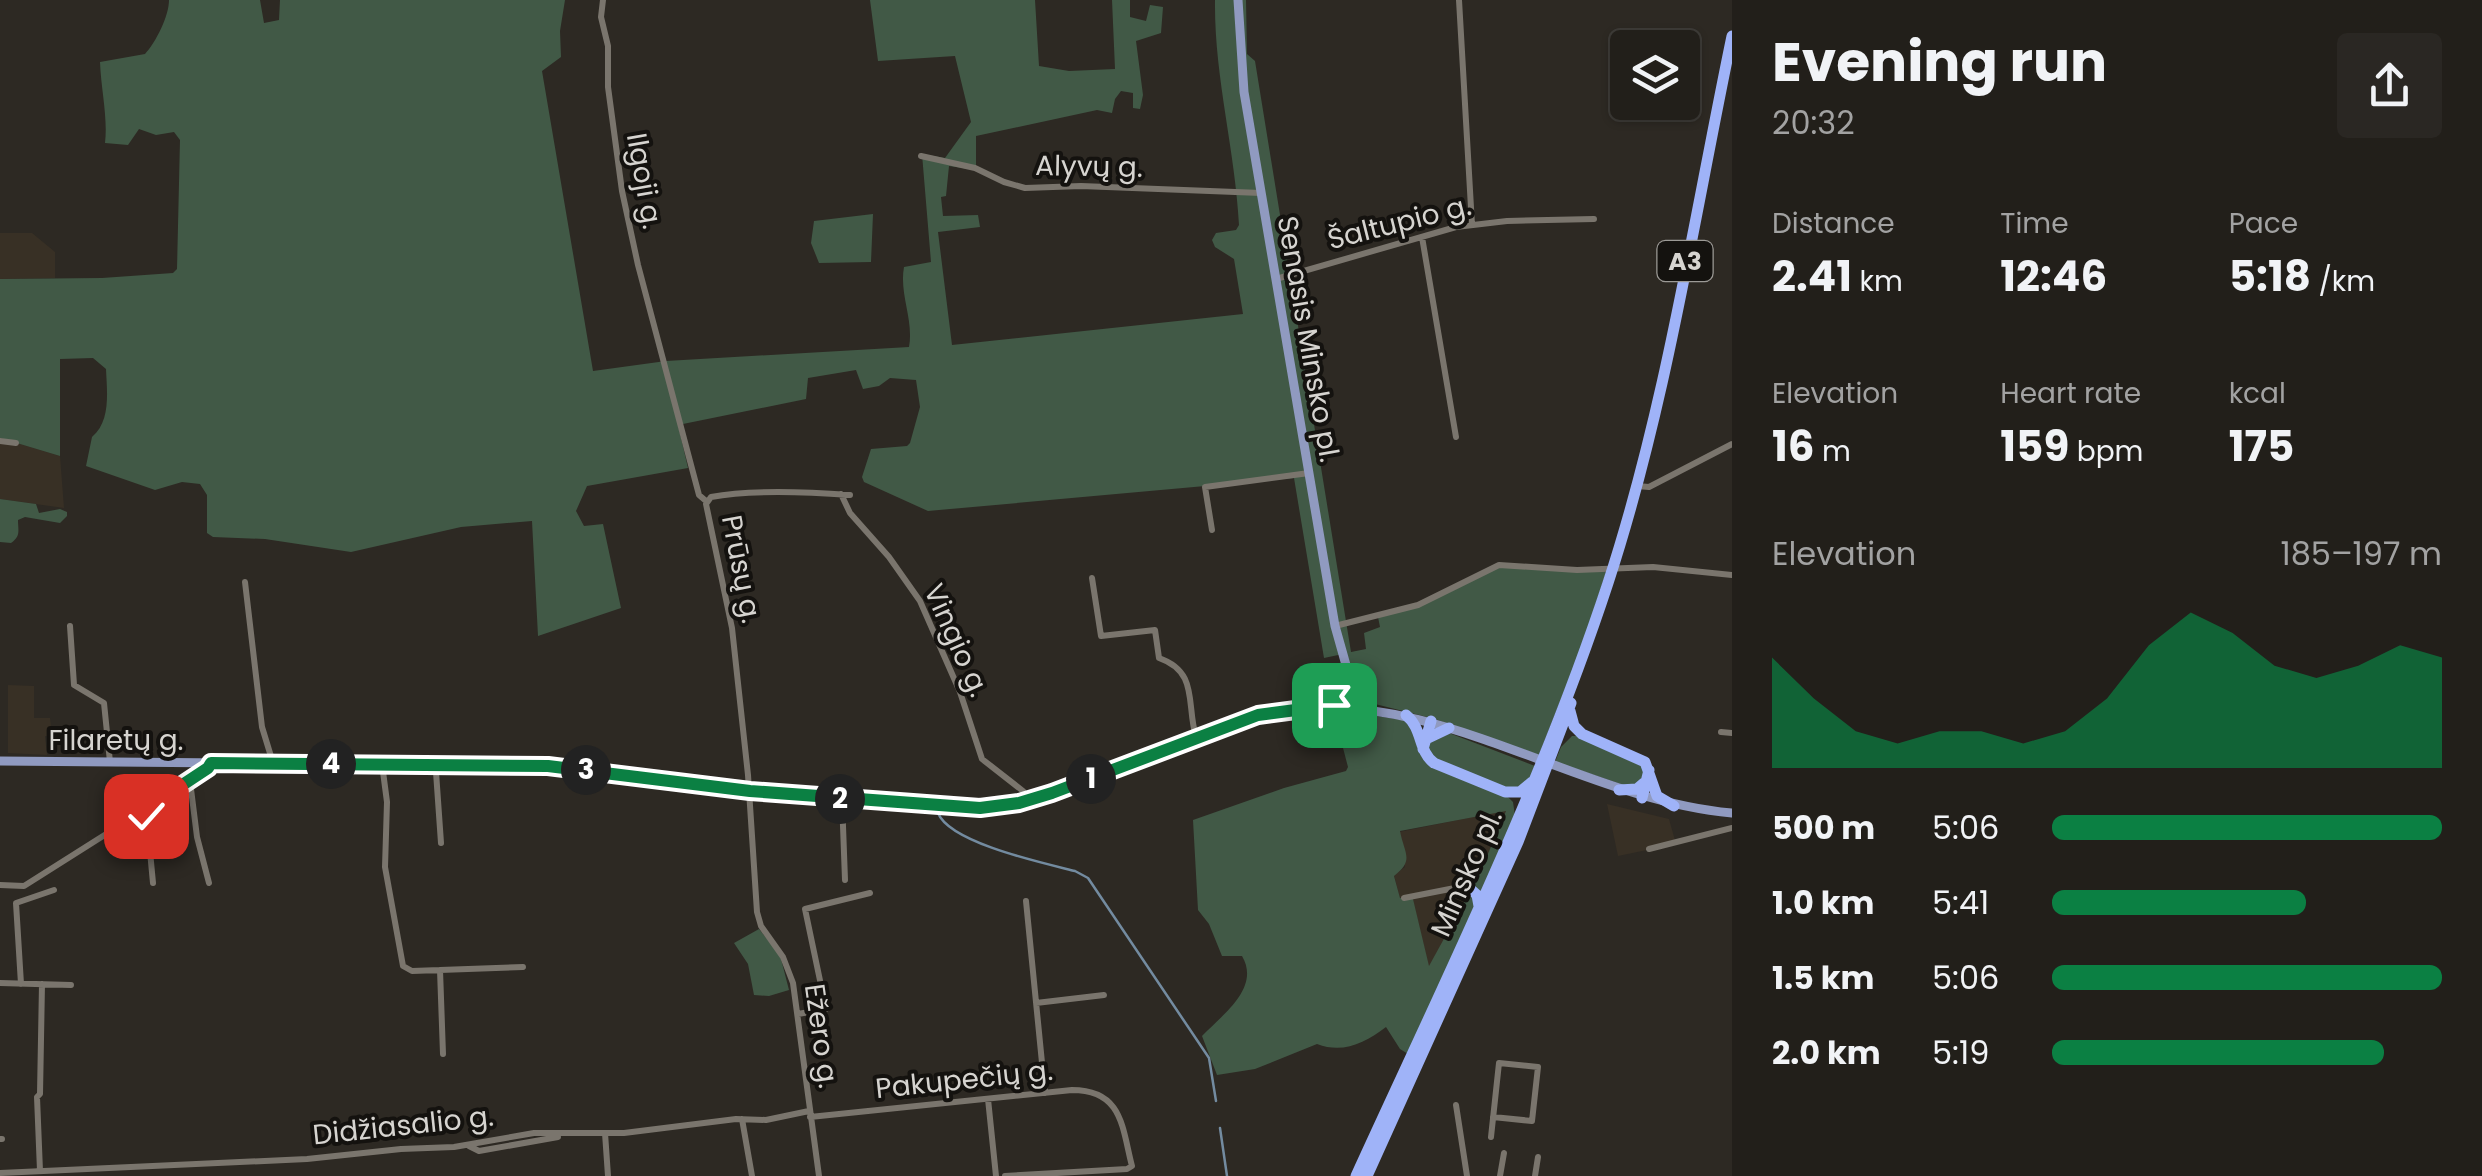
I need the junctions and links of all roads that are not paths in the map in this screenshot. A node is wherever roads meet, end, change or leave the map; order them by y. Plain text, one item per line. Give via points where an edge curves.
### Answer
1 (603, 0) edge
2 (1238, 0) edge
3 (1459, 0) edge
4 (1732, 36) edge
5 (921, 156) dead end
6 (1262, 193) junction
7 (1594, 219) dead end
8 (1472, 224) junction
9 (1422, 237) junction
10 (1276, 279) junction
11 (1456, 437) dead end
12 (0, 441) edge
13 (16, 444) dead end
14 (1732, 444) edge
15 (1309, 473) junction
16 (1636, 486) junction
17 (841, 494) junction
18 (850, 495) dead end
19 (706, 501) junction
20 (1212, 530) dead end
21 (1612, 569) junction
22 (1732, 576) edge
23 (1092, 578) dead end
24 (245, 582) dead end
25 (1608, 584) junction
26 (70, 626) dead end
27 (1335, 626) junction
28 (1351, 689) junction
29 (1570, 706) junction
30 (1328, 707) junction
31 (1354, 707) junction
32 (1375, 709) junction
33 (1406, 715) junction
34 (1431, 722) junction
35 (1449, 728) junction
36 (1721, 732) dead end
37 (1732, 733) edge
38 (1582, 734) junction
39 (1196, 738) junction
40 (1425, 743) junction
41 (1556, 749) junction
42 (0, 761) edge
43 (110, 762) junction
44 (211, 763) junction
45 (273, 764) junction
46 (382, 764) junction
47 (444, 765) junction
48 (1648, 776) junction
49 (190, 780) junction
50 (1532, 782) junction
51 (1619, 790) junction
52 (750, 791) junction
53 (1505, 792) junction
54 (1642, 798) junction
55 (842, 799) junction
56 (1030, 800) junction
57 (1674, 806) junction
58 (146, 809) junction
59 (1732, 814) edge
60 (1518, 817) junction
61 (1732, 828) edge
62 (442, 842) dead end
63 (1649, 849) dead end
64 (845, 880) dead end
65 (1490, 880) junction
66 (154, 883) dead end
67 (209, 883) dead end
68 (0, 885) edge
69 (1467, 886) junction
70 (16, 887) junction
71 (54, 890) dead end
72 (870, 893) dead end
73 (1404, 898) dead end
74 (1026, 900) dead end
75 (16, 904) junction
76 (1479, 906) junction
77 (523, 967) dead end
78 (440, 970) junction
79 (0, 984) edge
80 (20, 984) junction
81 (42, 984) junction
82 (72, 985) dead end
83 (1104, 996) dead end
84 (1036, 1003) junction
85 (798, 1014) junction
86 (443, 1054) dead end
87 (1044, 1093) junction
88 (988, 1099) junction
89 (1456, 1105) dead end
90 (810, 1114) junction
91 (1494, 1117) junction
92 (742, 1119) junction
93 (606, 1134) junction
94 (1492, 1137) dead end
95 (1504, 1153) dead end
96 (1538, 1156) dead end
97 (0, 1173) edge
98 (43, 1173) edge
99 (608, 1176) edge
100 (752, 1176) edge
101 (820, 1176) edge
102 (996, 1176) edge
103 (1005, 1176) edge
104 (1356, 1176) edge
105 (1368, 1176) edge
106 (1467, 1176) edge
107 (1500, 1176) edge
108 (1536, 1176) edge

1 - 19 street, Ilgoji g. via 622,191 693,476
2 - 6 main road, Senasis Minsko pl. via 1240,62
3 - 8 street
4 - 16 highway, Minsko pl. / A3
5 - 6 street, Alyvų g. via 1025,188
6 - 10 main road, Senasis Minsko pl.
7 - 8 street, Šaltupio g.
8 - 9 street, Šaltupio g.
9 - 10 street, Šaltupio g.
9 - 11 street
10 - 15 main road, Senasis Minsko pl.
12 - 13 street
14 - 16 street via 1648,487
15 - 20 street via 1205,487
15 - 27 main road, Senasis Minsko pl.
16 - 21 highway, Minsko pl. / A3
17 - 18 street, Prūsų g.
17 - 19 street, Prūsų g. via 736,494
17 - 56 street, Vingio g. via 920,602 982,759
19 - 52 street, Prūsų g. via 732,628
21 - 22 street
21 - 25 highway, Minsko pl. / A3
21 - 27 street via 1495,566 1418,605
23 - 39 street via 1100,635 1155,630 1159,658 1175,664 1187,684
24 - 45 street via 260,716
25 - 29 highway, Minsko pl. / A3
25 - 50 highway, Minsko pl. / A3
26 - 43 street via 74,685 104,703
27 - 28 main road, Senasis Minsko pl.
28 - 30 main road
28 - 31 main road, Senasis Minsko pl.
28 - 32 main road
29 - 38 highway
29 - 41 highway, Minsko pl. / A3
30 - 31 main road, Filaretų g.
30 - 39 main road, Filaretų g. via 1258,715
31 - 32 main road, Filaretų g.
32 - 33 main road, Filaretų g.
33 - 34 main road, Filaretų g.
33 - 40 highway
34 - 35 main road, Filaretų g.
34 - 40 highway
35 - 40 highway
35 - 51 main road, Filaretų g.
36 - 37 street
38 - 41 highway
38 - 48 highway via 1634,754
39 - 56 main road, Filaretų g.
40 - 53 highway via 1434,763
41 - 105 highway, Minsko pl. / A3
42 - 43 main road, Filaretų g.
43 - 44 main road, Filaretų g.
44 - 45 main road, Filaretų g.
44 - 49 street
45 - 46 main road, Filaretų g.
46 - 47 main road, Filaretų g.
46 - 78 street via 385,867 402,963 407,970
47 - 52 main road, Filaretų g. via 548,766
47 - 62 street via 436,772
48 - 51 highway via 1637,788
48 - 54 highway
48 - 57 highway via 1657,796
49 - 58 street
49 - 67 street
50 - 53 highway via 1520,792
50 - 60 highway, Minsko pl. / A3
51 - 54 main road, Filaretų g.
52 - 55 main road, Filaretų g.
52 - 85 street, Ežero g. via 758,918 790,973
53 - 60 highway via 1516,802
54 - 57 main road, Filaretų g.
55 - 56 main road, Filaretų g. via 966,809
55 - 64 street
57 - 59 main road, Filaretų g.
58 - 66 street
58 - 70 street
60 - 65 highway, Minsko pl. / A3
61 - 63 street
65 - 69 highway
65 - 76 highway, Minsko pl. / A3
68 - 70 street
69 - 73 street
69 - 76 highway
70 - 75 street
71 - 75 street
72 - 85 street via 805,909 826,1008
74 - 84 street
75 - 80 street
76 - 104 highway, Minsko pl. / A3
77 - 78 street
78 - 86 street
79 - 80 street
80 - 81 street
81 - 82 street
81 - 98 street via 37,1098
83 - 84 street
84 - 87 street
85 - 90 street, Ežero g.
87 - 88 street, Pakupečių g.
87 - 103 street, Pakupečių g. via 1081,1090 1108,1100 1125,1132 1130,1166
88 - 90 street, Pakupečių g.
88 - 102 street
89 - 106 street
90 - 92 street, Didžiasalio g.
90 - 101 street, Ežero g.
91 - 91 street via 1499,1063 1538,1067 1532,1122
91 - 94 street
92 - 93 street, Didžiasalio g.
92 - 100 street
93 - 98 street, Didžiasalio g. via 534,1133 308,1159
93 - 99 street
95 - 107 street
96 - 108 street
97 - 98 street, Didžiasalio g.

